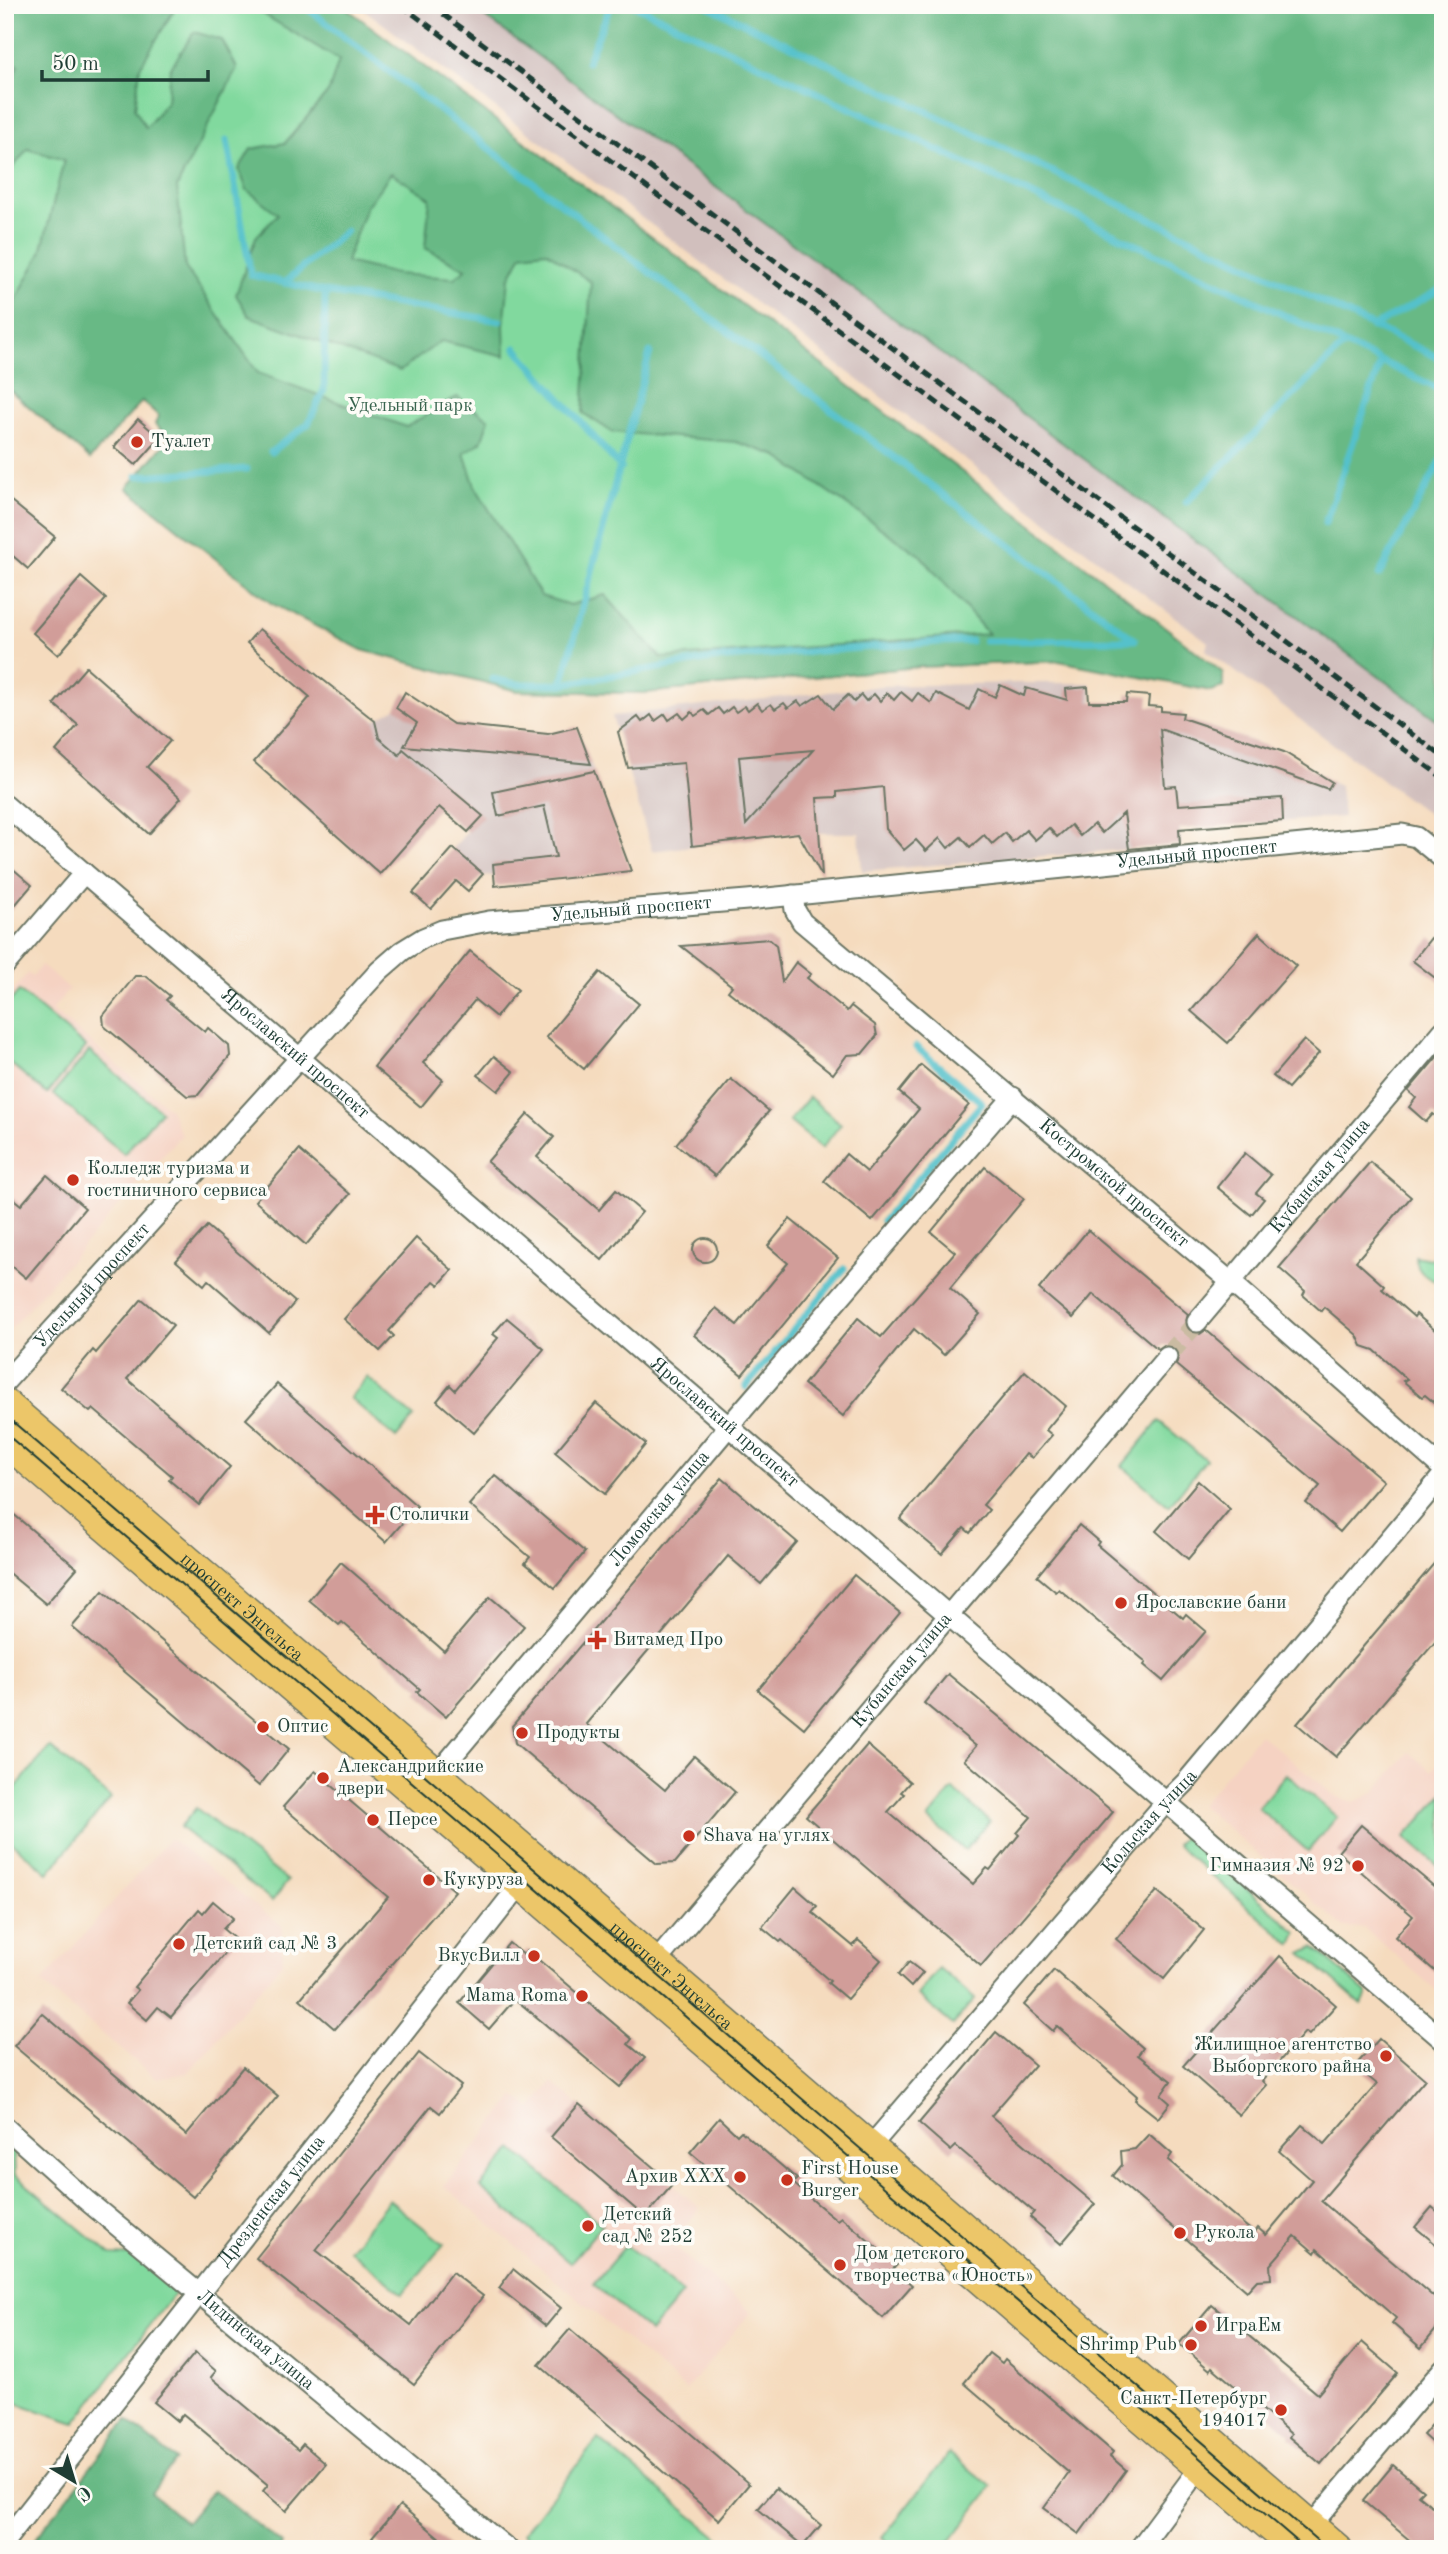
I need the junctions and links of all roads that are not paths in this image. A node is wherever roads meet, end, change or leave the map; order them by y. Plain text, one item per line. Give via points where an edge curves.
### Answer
1 (5, 805) edge
2 (1443, 859) edge
3 (84, 873) junction
4 (793, 895) junction
5 (5, 965) edge
6 (1443, 1031) edge
7 (299, 1058) junction
8 (1013, 1097) junction
9 (1231, 1282) junction
10 (1197, 1322) tunnel mouth
11 (1167, 1357) tunnel mouth
12 (5, 1382) edge
13 (5, 1405) edge
14 (729, 1426) junction
15 (5, 1440) edge
16 (1443, 1469) edge
17 (1443, 1475) edge
18 (949, 1615) junction
19 (428, 1785) junction
20 (1166, 1802) junction
21 (529, 1873) junction
22 (646, 1973) junction
23 (1443, 2040) edge
24 (5, 2127) edge
25 (861, 2158) junction
26 (201, 2294) junction
27 (1443, 2369) edge
28 (1200, 2467) junction
29 (1301, 2540) edge
30 (5, 2541) edge
31 (508, 2549) edge
32 (1139, 2549) edge
33 (1337, 2549) edge

1 - 3 street, Ярославский проспект
2 - 4 street, Удельный проспект via 1416,837 1402,834
3 - 5 street
3 - 7 street, Ярославский проспект
4 - 7 street, Удельный проспект via 442,930 412,944 379,971
4 - 8 street, Костромской проспект via 802,922
6 - 9 street, Кубанская улица
7 - 12 street, Удельный проспект
7 - 14 street, Ярославский проспект
8 - 9 street, Костромской проспект
8 - 14 street, Ломовская улица
9 - 10 street, Кубанская улица
9 - 16 street, Костромской проспект
11 - 18 street, Кубанская улица
13 - 19 main road, проспект Энгельса
14 - 18 street, Ярославский проспект
14 - 19 street, Ломовская улица
15 - 19 main road, проспект Энгельса
17 - 20 street, Кольская улица
18 - 20 street, Ярославский проспект
18 - 22 street, Кубанская улица
19 - 21 main road, проспект Энгельса
20 - 23 street, Ярославский проспект
20 - 25 street, Кольская улица
21 - 22 main road, проспект Энгельса
21 - 26 street, Дрезденская улица
22 - 25 main road, проспект Энгельса
24 - 26 street, Лидинская улица
25 - 28 main road, проспект Энгельса
25 - 29 main road, проспект Энгельса
26 - 30 street, Дрезденская улица
26 - 31 street, Лидинская улица
27 - 29 street
28 - 29 main road, проспект Энгельса
28 - 32 street
29 - 33 main road, проспект Энгельса

